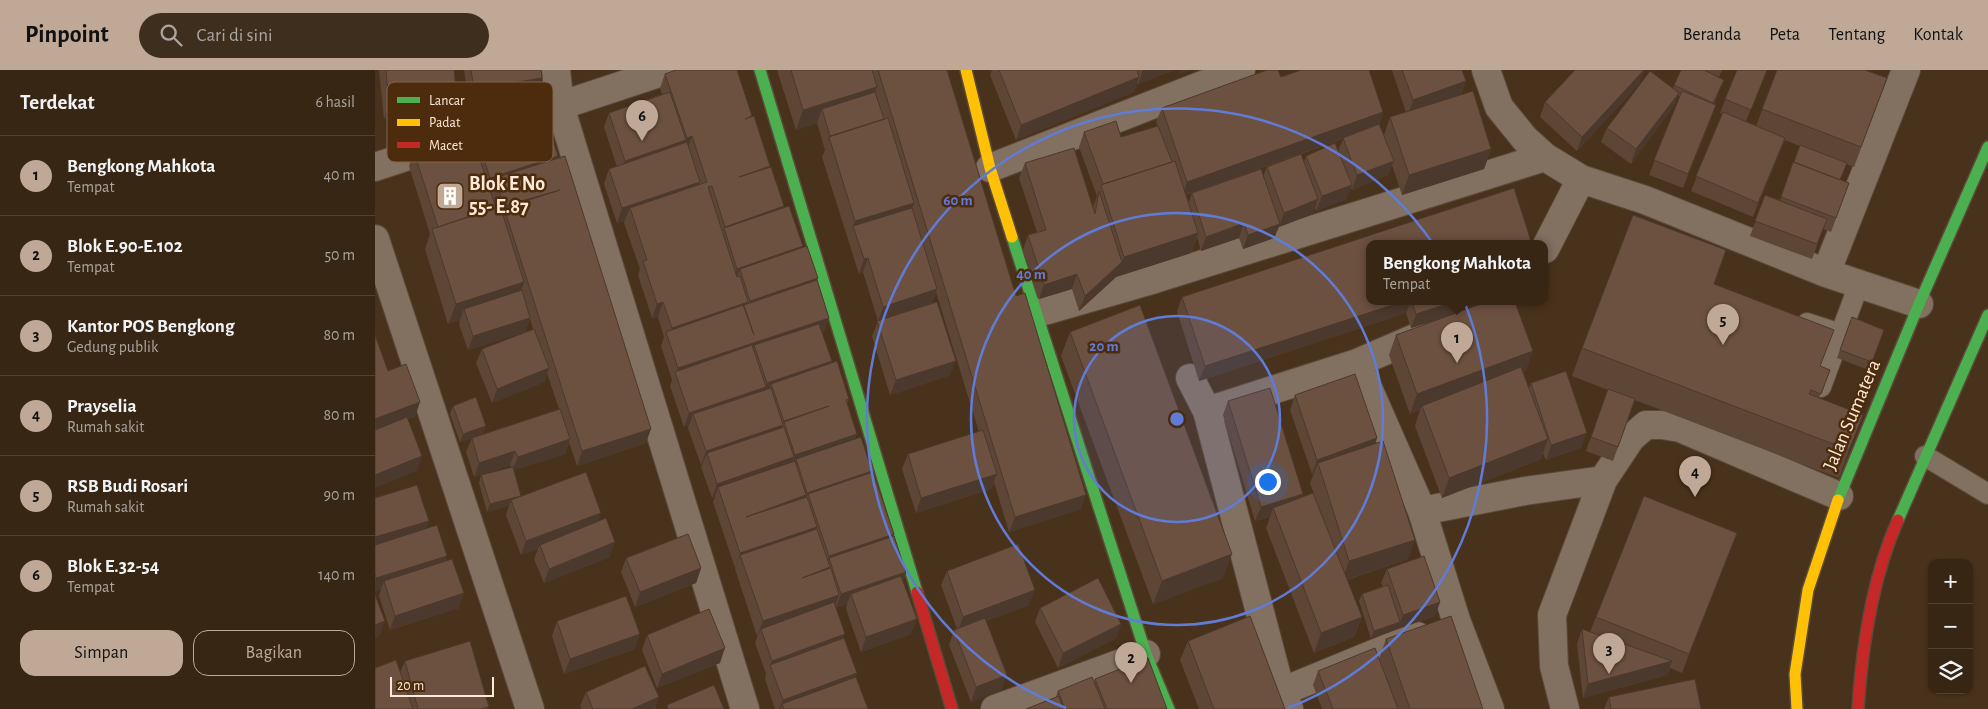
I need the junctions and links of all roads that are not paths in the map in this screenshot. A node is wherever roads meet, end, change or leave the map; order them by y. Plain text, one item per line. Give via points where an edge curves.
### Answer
1 (556, 70) edge
2 (668, 70) edge
3 (760, 70) edge
4 (966, 70) edge
5 (1241, 70) edge
6 (1486, 70) edge
7 (1904, 71) edge
8 (560, 106) junction
9 (553, 108) edge
10 (1988, 148) edge
11 (1545, 157) junction
12 (390, 162) edge
13 (375, 167) edge
14 (990, 168) junction
15 (1581, 179) junction
16 (375, 240) edge
17 (1548, 243) edge
18 (1826, 273) junction
19 (1859, 284) junction
20 (1919, 304) junction
21 (1037, 313) junction
22 (1785, 315) edge
23 (1988, 315) edge
24 (1444, 325) edge
25 (1841, 334) junction
26 (1981, 352) edge
27 (1357, 363) junction
28 (1190, 378) dead end
29 (1821, 386) edge
30 (1207, 411) junction
31 (1925, 456) junction
32 (1603, 480) junction
33 (1988, 494) edge
34 (1839, 496) junction
35 (1422, 511) junction
36 (1456, 620) junction
37 (1146, 654) junction
38 (1285, 700) edge
39 (530, 709) edge
40 (745, 709) edge
41 (953, 709) edge
42 (995, 709) edge
43 (1169, 709) edge
44 (1490, 709) edge
45 (1565, 709) edge
46 (1797, 709) edge
47 (1858, 709) edge

1 - 8 street
2 - 8 street
3 - 41 street
4 - 14 street
5 - 14 street
6 - 11 street via 1499,107 1525,139
7 - 18 street
8 - 9 street
8 - 40 street
10 - 20 street, Jalan Sumatera
11 - 15 street
11 - 21 street
12 - 13 street
14 - 21 street
15 - 17 street
15 - 18 street via 1645,200
16 - 39 street
18 - 19 street
19 - 20 street
19 - 25 lane
20 - 34 street, Jalan Sumatera
21 - 37 street
22 - 25 lane
23 - 26 street
24 - 27 street
25 - 29 lane
26 - 31 street
27 - 30 street
27 - 35 street
28 - 30 street
30 - 38 street
31 - 33 lane
31 - 47 street via 1886,551 1867,628
32 - 34 street via 1631,438 1646,425 1662,424 1680,428
32 - 35 street
32 - 45 street via 1552,615 1554,666
34 - 46 street, Jalan Sumatera via 1808,590 1795,674
35 - 36 street
36 - 38 street
36 - 44 street
37 - 42 street
37 - 43 street

